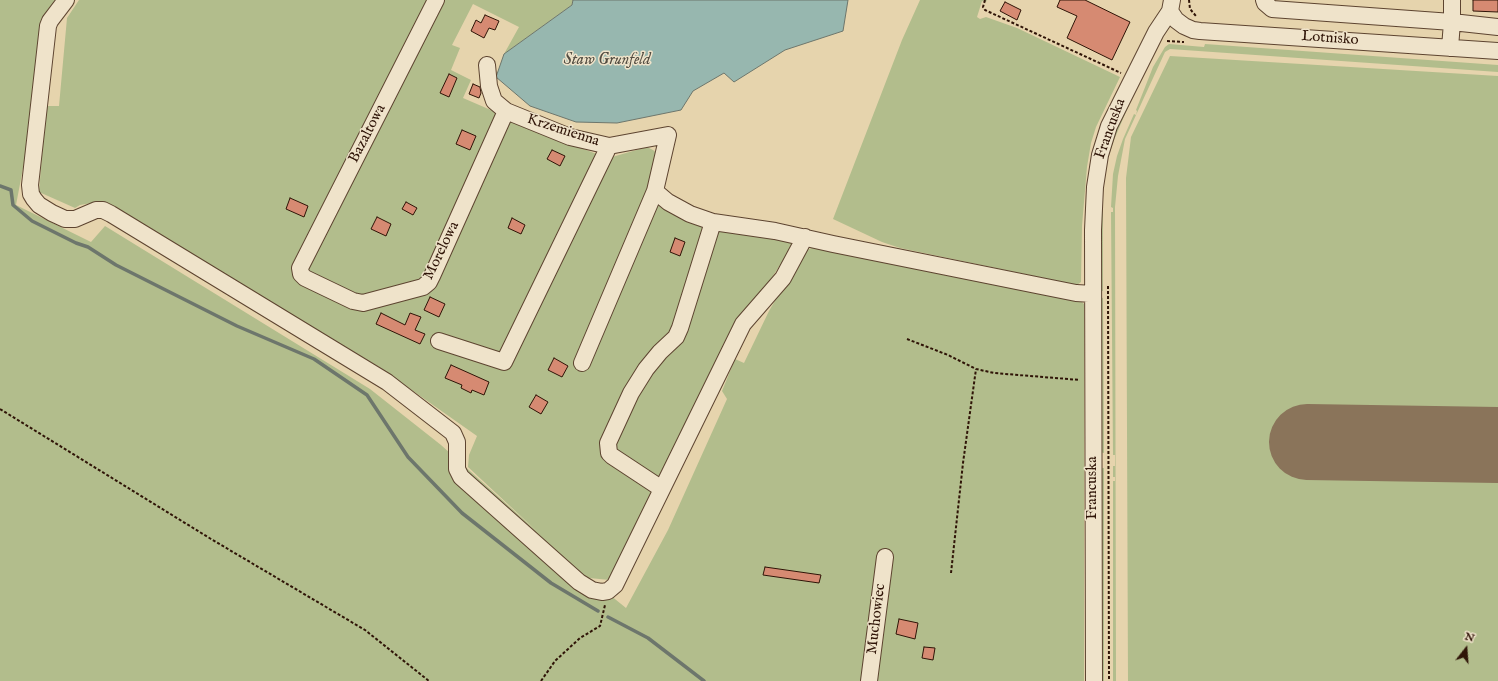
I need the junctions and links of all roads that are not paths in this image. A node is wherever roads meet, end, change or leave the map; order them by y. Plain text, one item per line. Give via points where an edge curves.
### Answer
1 (66, 0) edge
2 (436, 0) edge
3 (1264, 0) edge
4 (1452, 0) edge
5 (1171, 5) edge
6 (1452, 22) junction
7 (1498, 26) edge
8 (1450, 48) junction
9 (1498, 51) edge
10 (487, 65) dead end
11 (506, 111) junction
12 (609, 146) junction
13 (655, 190) junction
14 (713, 222) junction
15 (805, 237) junction
16 (300, 268) joint
17 (1093, 294) junction
18 (439, 341) dead end
19 (582, 363) dead end
20 (662, 489) junction
21 (885, 557) dead end
22 (869, 681) edge
23 (1094, 681) edge

1 - 20 street via 48,26 30,185 31,194 39,205 65,219 75,219 96,210 107,212 387,382 453,433 457,442 457,469 461,477 579,582 592,590 608,591 615,585
2 - 16 street, Bazaltowa
3 - 6 street via 1272,9
4 - 6 street
5 - 8 street, Lotnisko via 1176,20 1193,30
5 - 17 street, Francuska via 1132,78 1109,126 1102,149 1093,208
6 - 7 street
6 - 8 street
8 - 9 street, Lotnisko
10 - 11 street, Krzemienna via 488,86 494,101
11 - 12 street, Krzemienna via 570,137
11 - 16 street, Morelowa via 432,276 423,287 363,303 353,301 305,278
12 - 13 street, Krzemienna via 668,135
12 - 18 street via 504,362
13 - 14 street via 668,202 690,214
13 - 19 street
14 - 15 street
14 - 20 street via 680,328 676,336 646,369 631,393 608,443 612,456
15 - 17 street via 1076,293
15 - 20 street via 783,278 743,324
17 - 23 street, Francuska
21 - 22 street, Muchowiec

